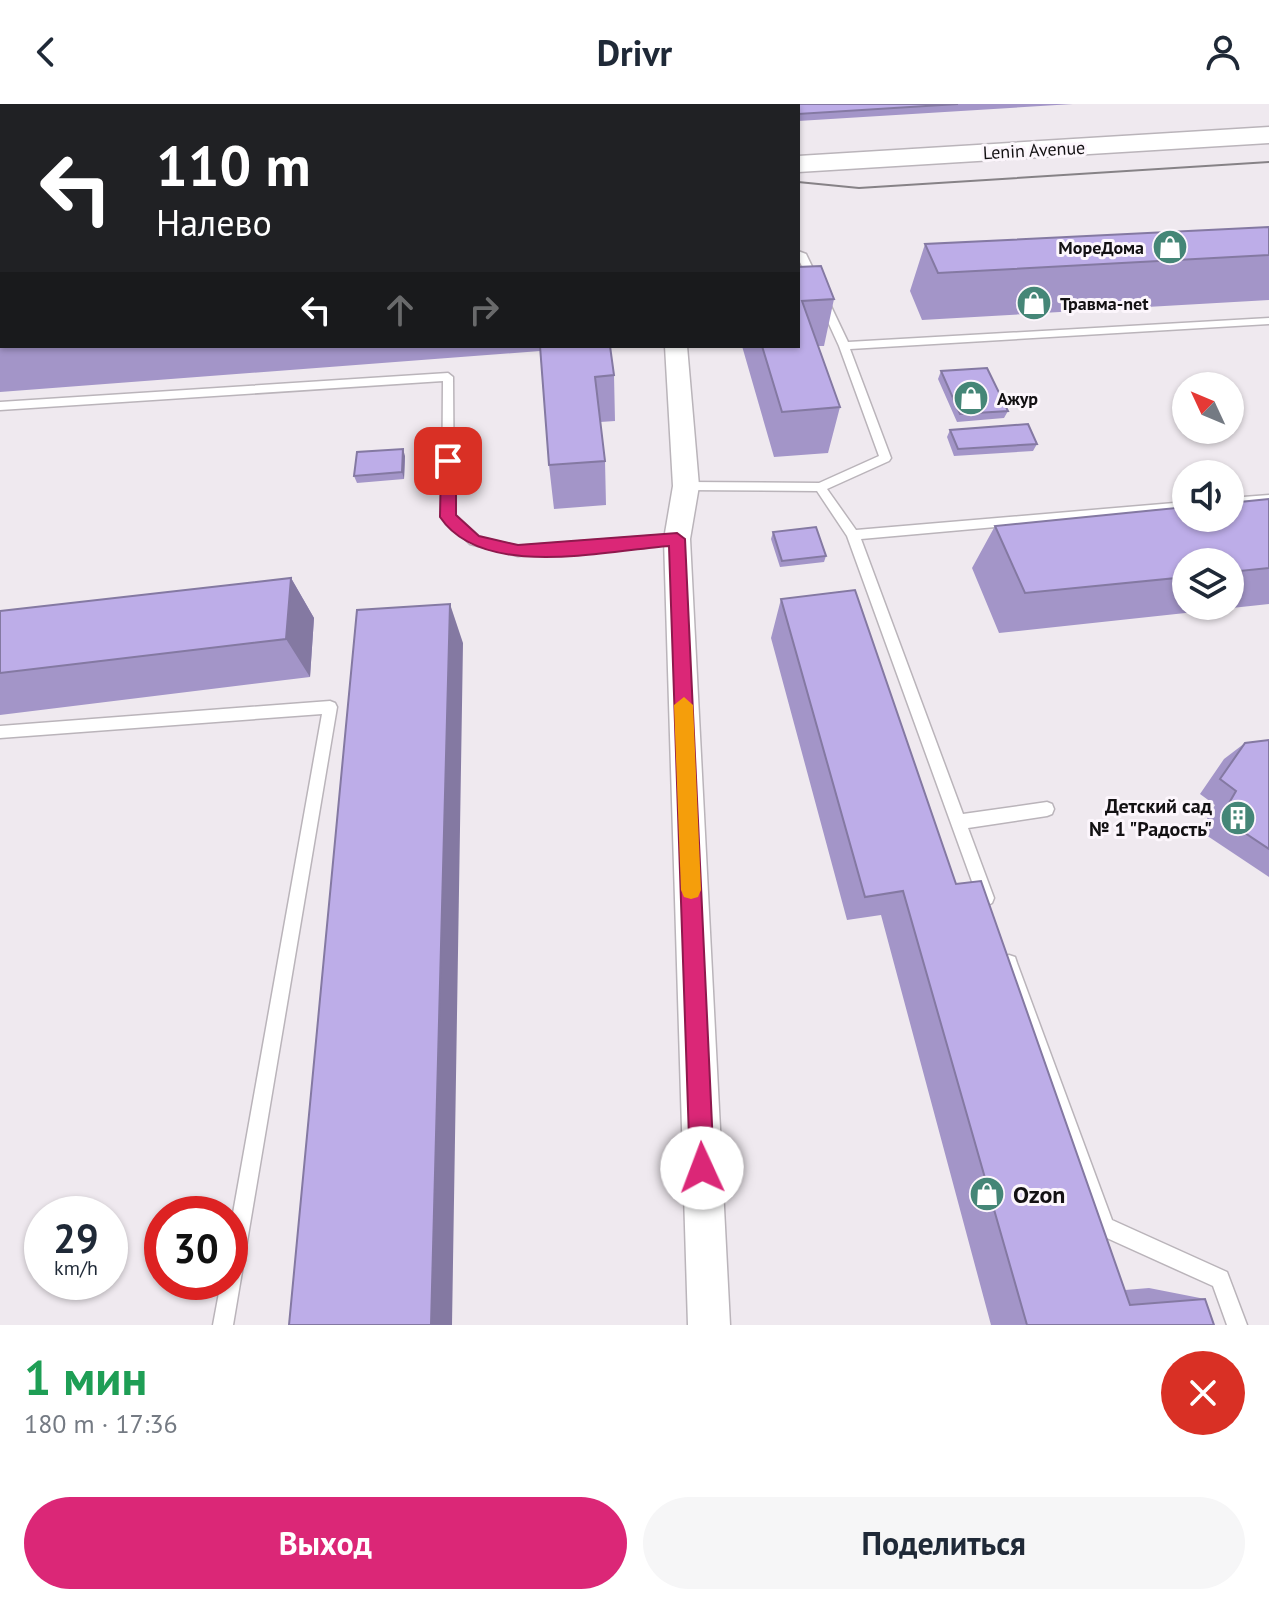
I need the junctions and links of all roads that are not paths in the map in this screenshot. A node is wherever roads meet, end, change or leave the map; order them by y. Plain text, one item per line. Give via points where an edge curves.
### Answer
1 (1269, 135) edge
2 (800, 164) edge
3 (800, 254) edge
4 (1269, 321) edge
5 (844, 346) junction
6 (676, 348) edge
7 (0, 406) edge
8 (686, 486) junction
9 (820, 487) junction
10 (1269, 499) edge
11 (1244, 501) edge
12 (1172, 507) edge
13 (853, 535) junction
14 (677, 539) junction
15 (0, 732) edge
16 (1047, 809) dead end
17 (958, 822) junction
18 (991, 912) edge
19 (1002, 942) edge
20 (223, 1325) edge
21 (709, 1325) edge
22 (1237, 1325) edge

1 - 2 main road, Lenin Avenue
3 - 5 lane
4 - 5 lane
5 - 9 lane via 885,458
6 - 8 street
7 - 14 lane via 448,377 448,517 474,541 518,551
8 - 9 lane
8 - 14 street
9 - 13 lane
10 - 11 lane
12 - 13 lane
13 - 17 lane
14 - 21 street
15 - 20 lane via 330,707
16 - 17 lane
17 - 18 lane
19 - 22 lane via 1105,1227 1220,1279

